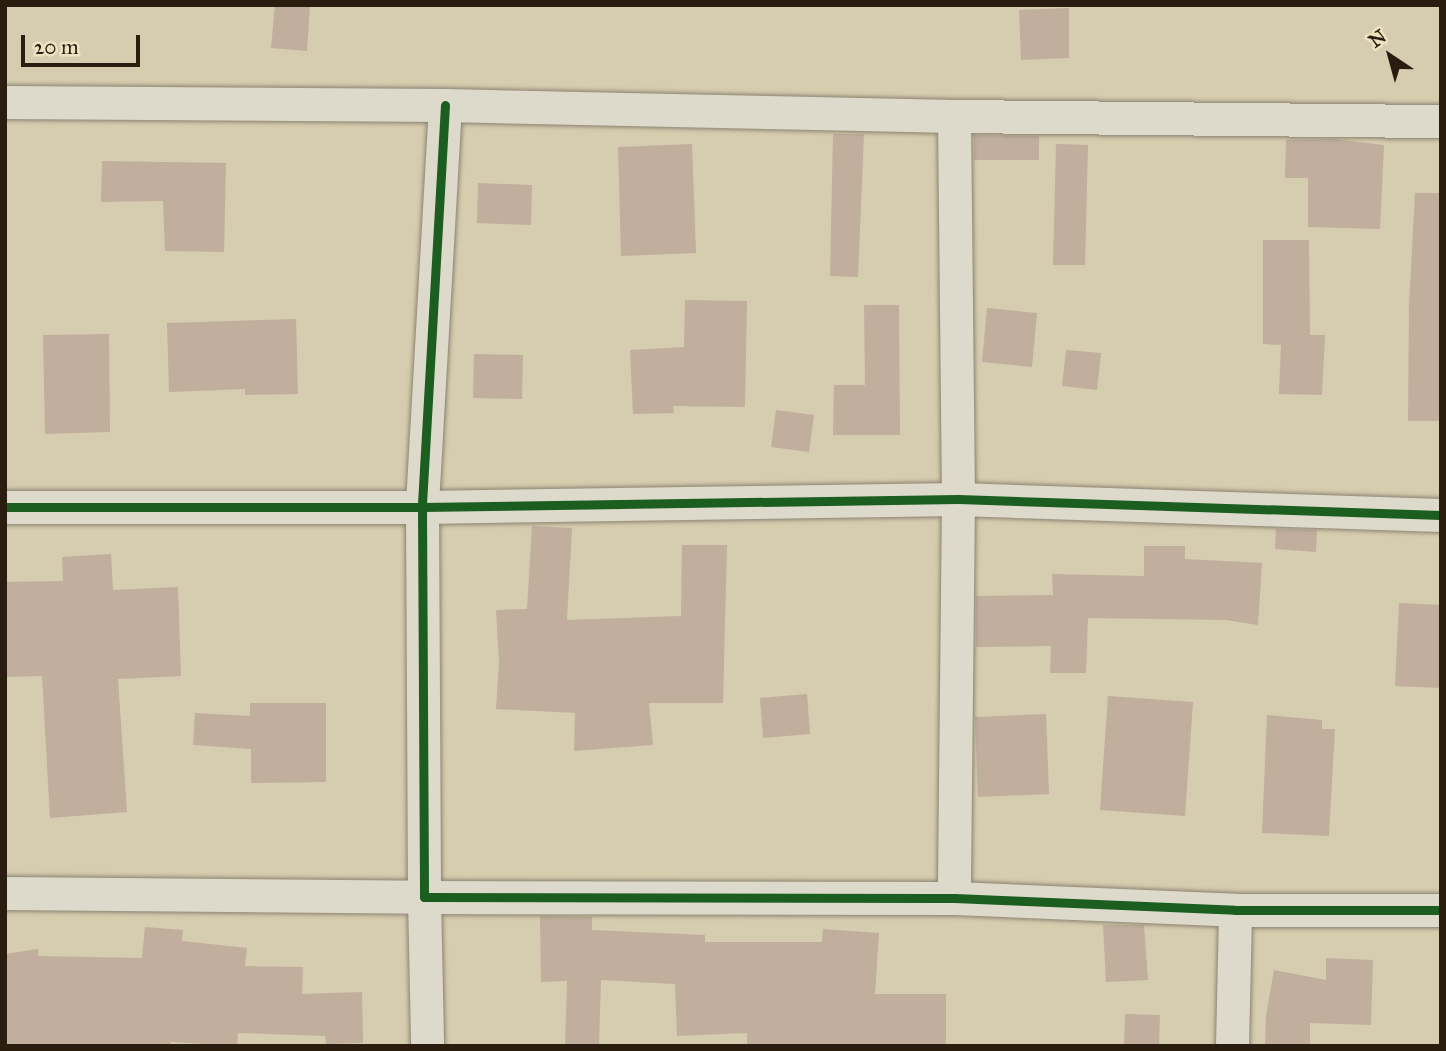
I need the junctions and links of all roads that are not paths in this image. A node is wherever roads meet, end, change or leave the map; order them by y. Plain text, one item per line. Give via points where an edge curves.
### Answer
1 (5, 102) edge
2 (445, 105) junction
3 (954, 116) junction
4 (1441, 121) edge
5 (958, 499) junction
6 (5, 507) edge
7 (422, 507) junction
8 (1441, 515) edge
9 (5, 893) edge
10 (424, 897) junction
11 (954, 898) junction
12 (1235, 910) junction
13 (1441, 910) edge
14 (427, 1046) edge
15 (1232, 1046) edge

1 - 2 street
2 - 3 street
2 - 7 street
3 - 4 street
3 - 5 street
5 - 7 street
5 - 8 street
5 - 11 street
6 - 7 street
7 - 10 street
9 - 10 street
10 - 11 street
10 - 14 street
11 - 12 street
12 - 13 street
12 - 15 street

